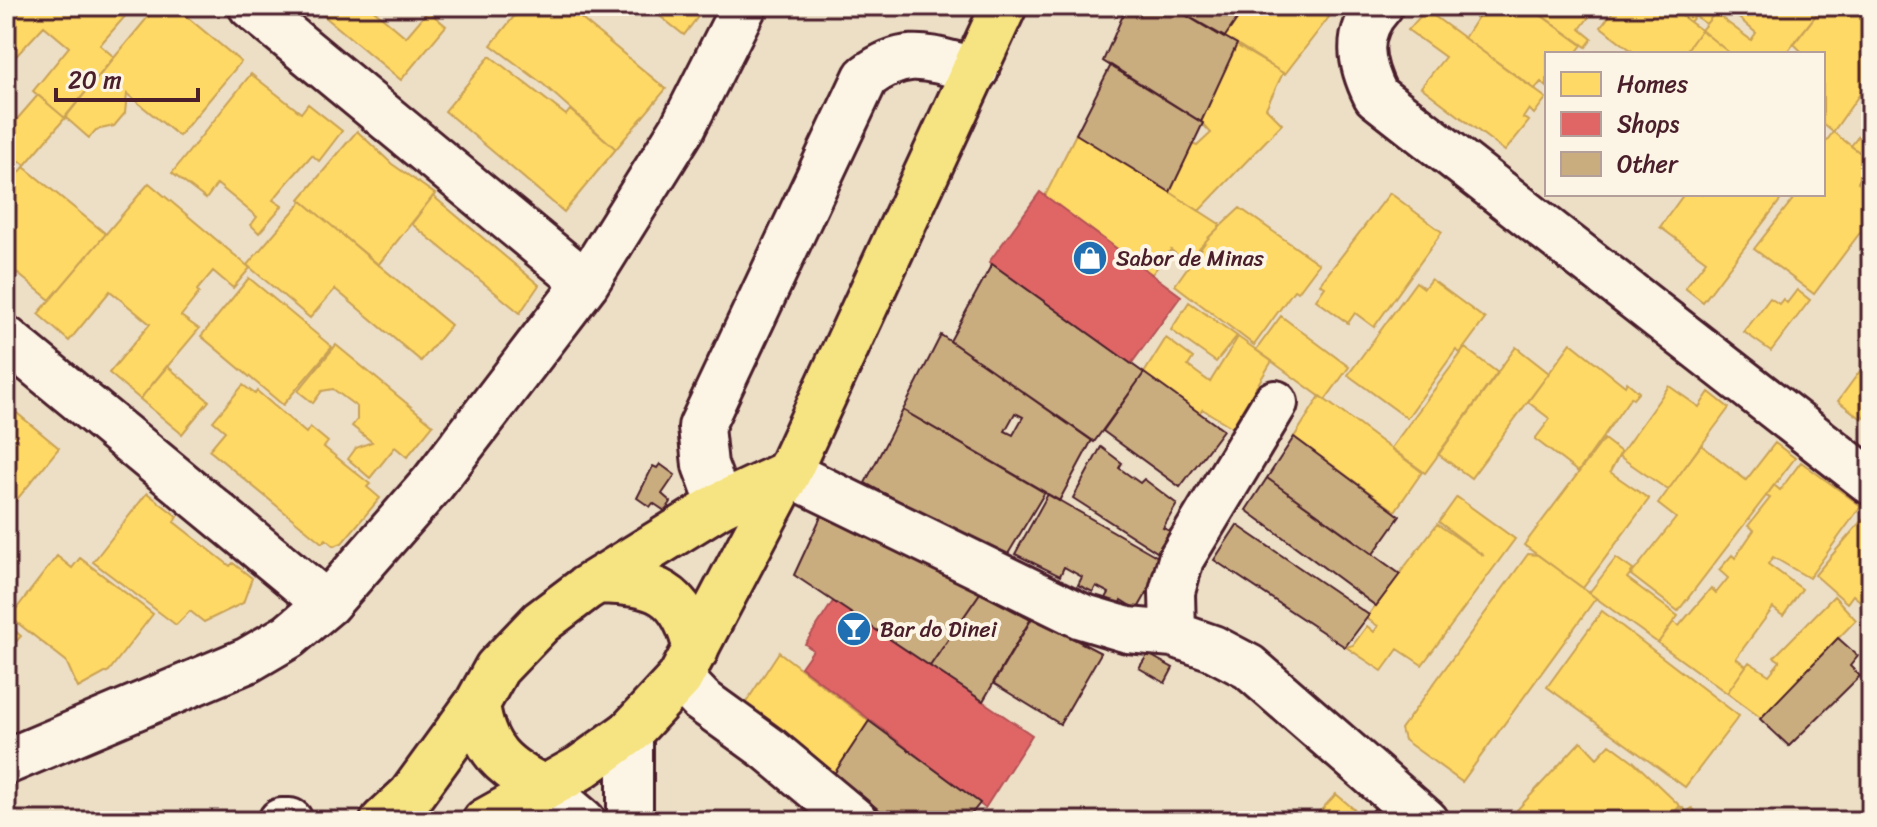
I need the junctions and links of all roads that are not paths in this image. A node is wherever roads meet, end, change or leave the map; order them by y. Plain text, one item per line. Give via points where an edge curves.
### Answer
1 (251, 6) edge
2 (744, 6) edge
3 (1004, 6) edge
4 (1380, 6) edge
5 (976, 70) junction
6 (586, 283) junction
7 (6, 339) edge
8 (1275, 403) dead end
9 (788, 473) junction
10 (1871, 482) edge
11 (720, 505) junction
12 (598, 581) junction
13 (327, 604) junction
14 (1173, 634) junction
15 (688, 664) junction
16 (477, 704) junction
17 (630, 732) junction
18 (6, 762) edge
19 (544, 788) junction
20 (281, 821) edge
21 (290, 821) edge
22 (383, 821) edge
23 (485, 821) edge
24 (583, 821) edge
25 (630, 821) edge
26 (855, 821) edge
27 (1426, 821) edge

1 - 6 street
2 - 6 street via 682,129
3 - 5 main road
4 - 10 street via 1368,19 1360,48 1376,96
5 - 9 main road
5 - 11 street via 918,56 888,61 866,77 701,427 705,465
6 - 13 street via 433,483
7 - 13 street
8 - 14 street via 1181,559 1172,592
9 - 11 main road
9 - 14 street via 1081,616 1128,630
9 - 15 main road
11 - 12 main road
12 - 15 main road via 635,583 664,592 687,622
12 - 16 main road via 541,622 497,668
13 - 18 street via 289,636 248,660
14 - 27 street via 1249,667
15 - 17 main road
15 - 26 street via 701,700
16 - 19 main road via 480,728 499,758
16 - 22 main road via 411,795
17 - 19 main road
17 - 25 street
19 - 23 main road
19 - 24 street
20 - 21 street

